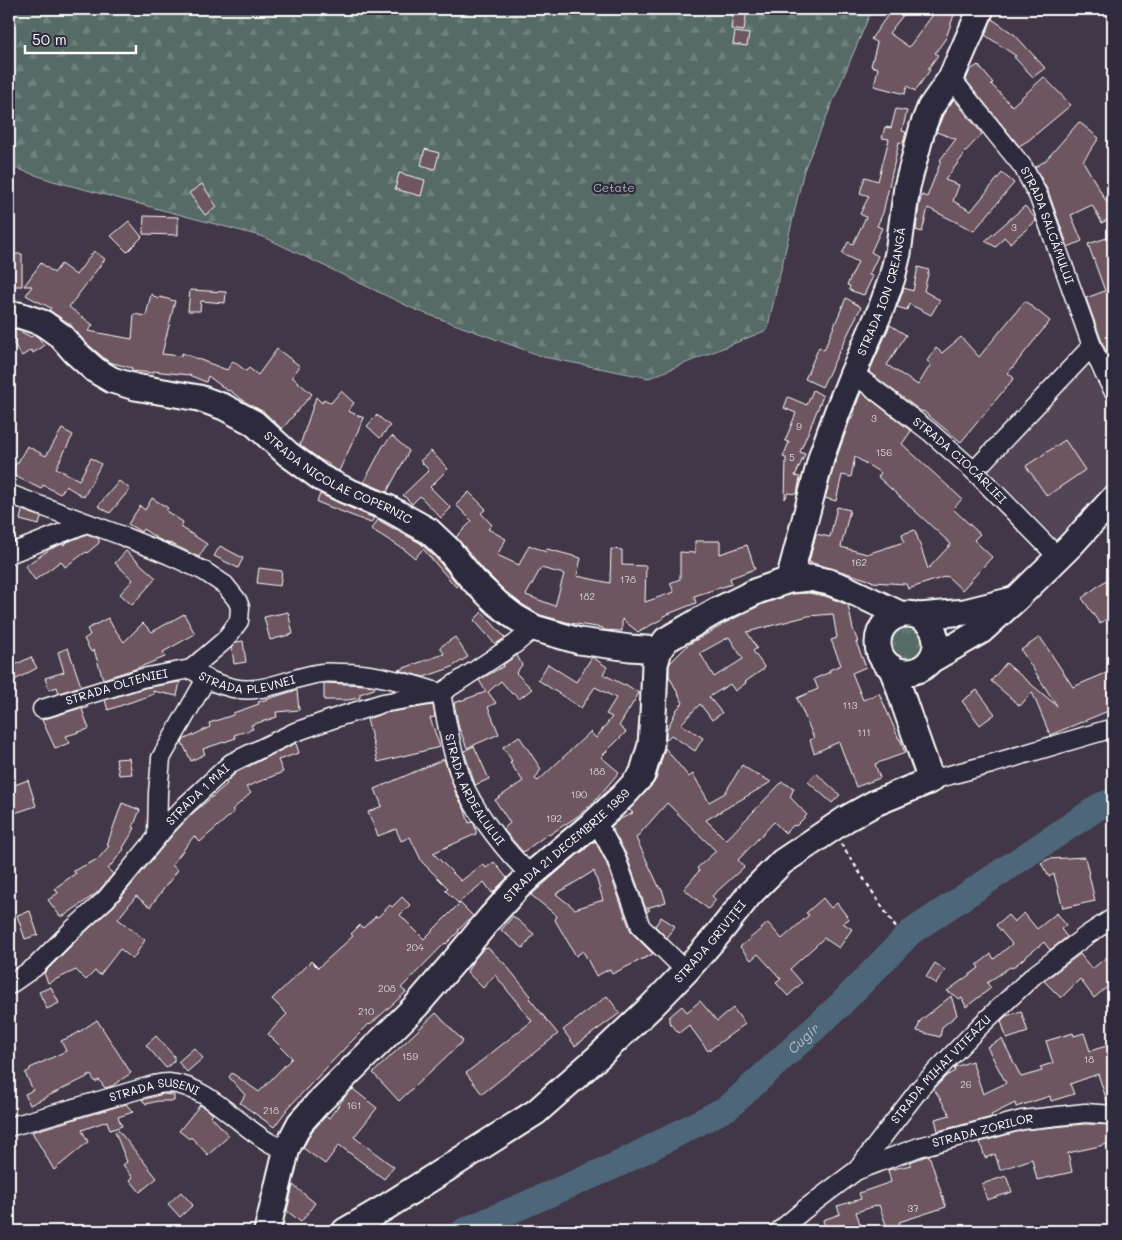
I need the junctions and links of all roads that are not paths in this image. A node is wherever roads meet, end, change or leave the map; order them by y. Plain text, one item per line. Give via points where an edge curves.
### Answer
1 (981, 9) edge
2 (951, 78) junction
3 (9, 315) edge
4 (1092, 346) junction
5 (853, 373) junction
6 (1113, 390) edge
7 (974, 471) junction
8 (9, 494) edge
9 (1113, 499) edge
10 (88, 523) junction
11 (9, 554) edge
12 (1058, 558) junction
13 (789, 580) junction
14 (1016, 599) junction
15 (909, 615) junction
16 (534, 628) junction
17 (659, 650) junction
18 (925, 665) junction
19 (891, 667) junction
20 (198, 674) junction
21 (441, 693) junction
22 (905, 706) junction
23 (42, 709) dead end
24 (1113, 728) edge
25 (931, 780) junction
26 (596, 821) junction
27 (157, 836) junction
28 (531, 874) junction
29 (1113, 918) edge
30 (686, 971) junction
31 (9, 985) edge
32 (1113, 1115) edge
33 (9, 1126) edge
34 (287, 1148) junction
35 (857, 1170) junction
36 (267, 1231) edge
37 (345, 1231) edge
38 (778, 1231) edge

1 - 2 main road, STRADA ION CREANGĂ
2 - 4 street, STRADA SALCÂMULUI via 1024,168 1038,195
2 - 5 main road, STRADA ION CREANGĂ via 930,108 923,126 907,187 892,278 882,309
3 - 16 main road, STRADA NICOLAE COPERNIC via 43,323 61,336 94,370 112,380 199,398 254,423 321,478 388,508 429,531 497,603
4 - 6 street, STRADA SALCÂMULUI
4 - 7 street
5 - 7 street, STRADA CIOCÂRLIEI via 930,432
5 - 13 main road, STRADA ION CREANGĂ via 822,455
7 - 12 street, STRADA CIOCÂRLIEI
8 - 10 street, STRADA PLEVNEI
9 - 12 main road
10 - 11 street
10 - 20 street, STRADA PLEVNEI via 204,571 225,585 237,600 239,620
12 - 14 main road
13 - 15 main road via 810,578 828,582
13 - 17 main road via 716,611 666,640
14 - 15 main road via 965,612
14 - 18 main road via 981,631
15 - 18 main road via 926,620 936,635 935,652
15 - 19 main road via 891,618 880,633 880,652
16 - 17 main road, STRADA NICOLAE COPERNIC via 579,641
16 - 21 street
17 - 26 main road, STRADA 21 DECEMBRIE 1989 via 655,664 651,745 642,775
18 - 19 main road via 912,672
18 - 22 main road via 910,689
19 - 22 main road
20 - 21 street, STRADA PLEVNEI via 234,688 250,689 322,672 359,673 386,677
20 - 23 street, STRADA OLTENIEI via 142,678
20 - 27 street via 161,758
21 - 27 street, STRADA 1 MAI via 366,708 295,732 250,753 232,763
21 - 28 street, STRADA ARDEALULUI via 456,761 466,788 480,814
22 - 25 main road
24 - 25 street, STRADA GRIVIȚEI
25 - 30 main road, STRADA GRIVIȚEI via 875,803 782,862 749,894
26 - 28 main road, STRADA 21 DECEMBRIE 1989
26 - 30 street via 616,858 641,927
27 - 31 street, STRADA 1 MAI via 106,899 35,967
28 - 34 main road, STRADA 21 DECEMBRIE 1989 via 416,1006 300,1123
29 - 35 street, STRADA MIHAI VITEAZU via 1033,976 981,1026 921,1087
30 - 37 main road, STRADA GRIVIȚEI via 645,1013 536,1112
32 - 35 street, STRADA ZORILOR via 1085,1113 1022,1120 919,1147
33 - 34 street, STRADA SUSENI via 169,1083 202,1093 258,1135
34 - 36 main road, STRADA 21 DECEMBRIE 1989
35 - 38 street, STRADA MIHAI VITEAZU

